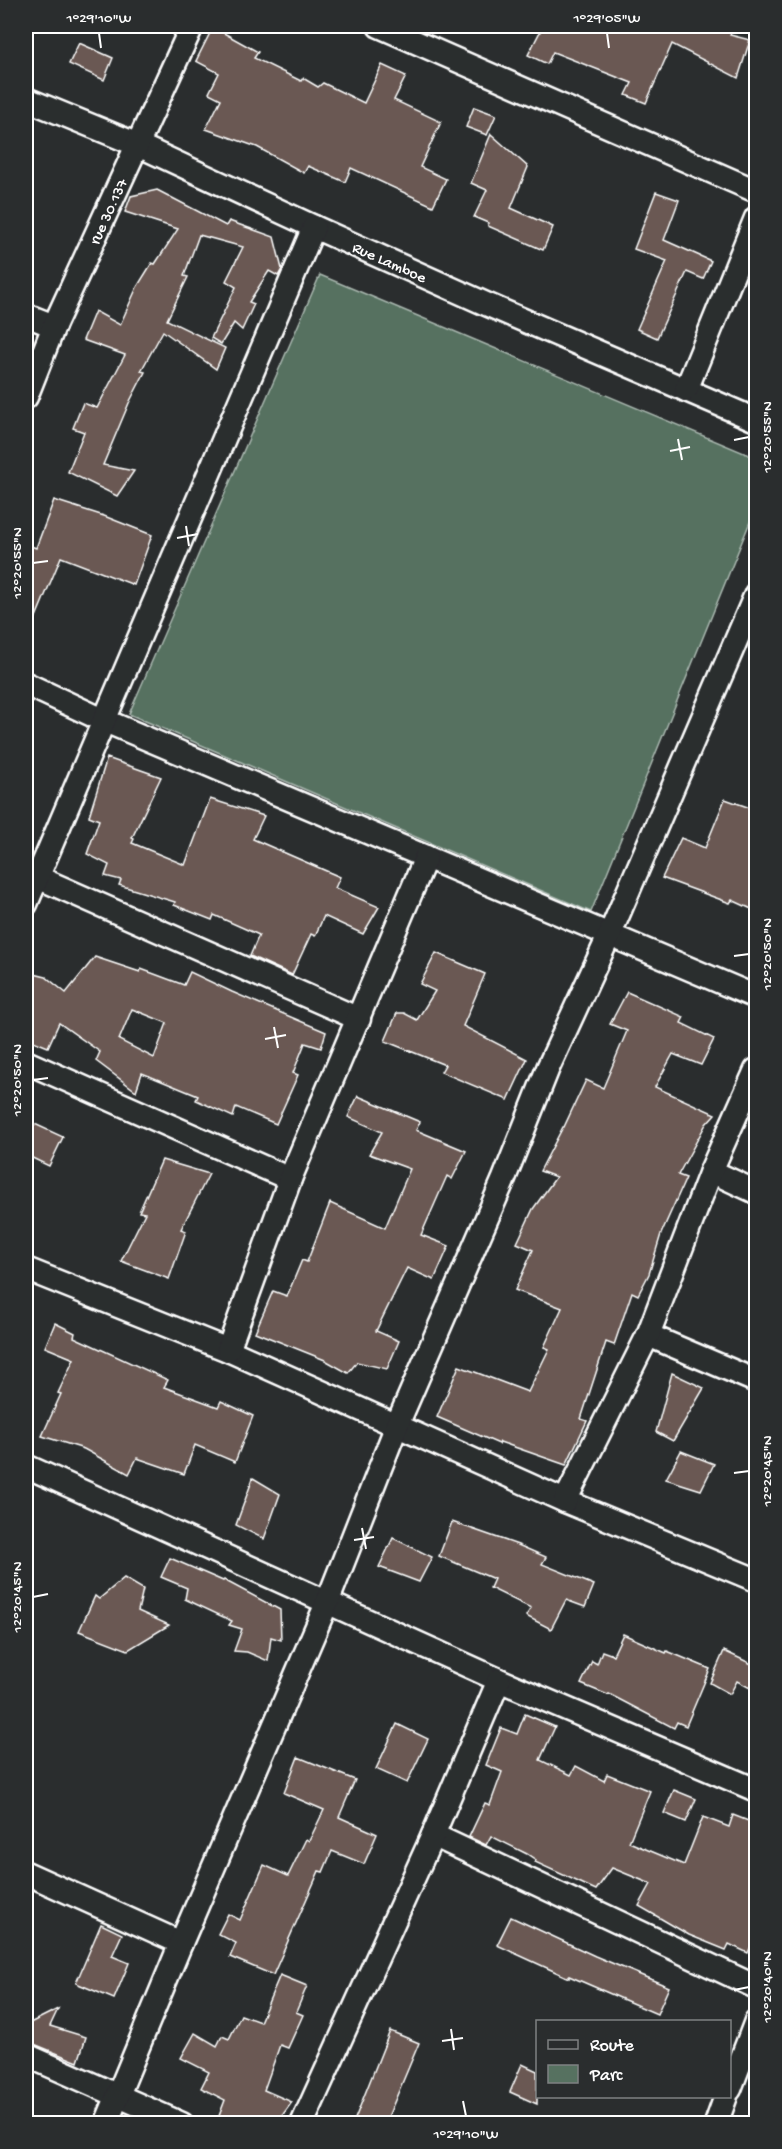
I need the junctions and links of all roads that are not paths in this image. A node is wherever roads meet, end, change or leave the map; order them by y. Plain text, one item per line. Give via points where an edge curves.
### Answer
1 (192, 26) edge
2 (379, 26) edge
3 (26, 99) edge
4 (138, 145) junction
5 (756, 191) edge
6 (756, 218) edge
7 (314, 227) junction
8 (26, 315) edge
9 (54, 326) junction
10 (686, 390) junction
11 (26, 398) edge
12 (756, 420) edge
13 (756, 594) edge
14 (26, 684) edge
15 (103, 720) junction
16 (426, 857) junction
17 (37, 877) junction
18 (26, 904) edge
19 (609, 936) junction
20 (756, 997) edge
21 (359, 1019) junction
22 (26, 1062) edge
23 (756, 1070) edge
24 (711, 1171) junction
25 (290, 1179) junction
26 (756, 1192) edge
27 (26, 1269) edge
28 (648, 1335) junction
29 (228, 1350) junction
30 (756, 1381) edge
31 (397, 1425) junction
32 (26, 1466) edge
33 (565, 1501) junction
34 (756, 1580) edge
35 (327, 1603) junction
36 (499, 1680) junction
37 (756, 1790) edge
38 (432, 1835) junction
39 (26, 1873) edge
40 (181, 1943) junction
41 (756, 1987) edge
42 (756, 2021) edge
43 (26, 2055) edge
44 (731, 2084) edge
45 (118, 2095) junction
46 (726, 2098) edge
47 (105, 2124) edge
48 (182, 2124) edge
49 (302, 2124) edge
50 (716, 2124) edge

1 - 4 street, rue 30.137
2 - 5 street
3 - 4 street, Rue Lamboe
4 - 7 street, Rue Lamboe
4 - 9 street, rue 30.137
6 - 10 street
7 - 10 street, Rue Lamboe
7 - 15 street
8 - 9 street
9 - 11 street, rue 30.137
10 - 12 street, Rue Lamboe
13 - 19 street
14 - 15 street
15 - 16 street
15 - 17 street
16 - 19 street
16 - 21 street
17 - 18 street
17 - 21 street
19 - 20 street
19 - 31 street via 548,1068
21 - 25 street
22 - 25 street
23 - 24 street
24 - 26 street
24 - 28 street
25 - 29 street
27 - 29 street
28 - 30 street
28 - 33 street
29 - 31 street
31 - 33 street
31 - 35 street
32 - 35 street
33 - 34 street
35 - 36 street
35 - 40 street
36 - 37 street
36 - 38 street
38 - 41 street
38 - 49 street
39 - 40 street
40 - 45 street
42 - 44 street
43 - 45 street
45 - 47 street
45 - 48 street
46 - 50 street

